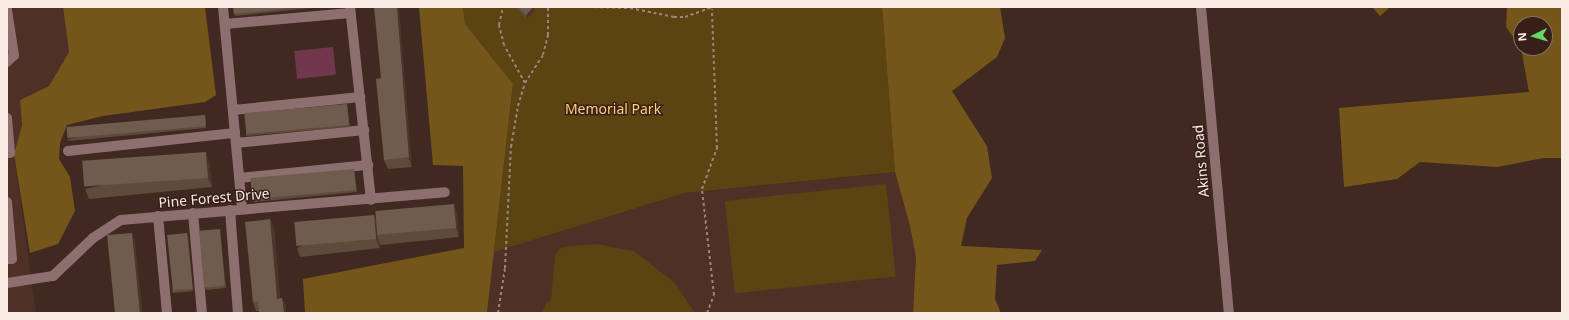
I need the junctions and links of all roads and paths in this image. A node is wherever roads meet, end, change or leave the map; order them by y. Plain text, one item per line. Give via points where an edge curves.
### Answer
1 (223, 7) edge
2 (503, 7) edge
3 (548, 7) edge
4 (588, 7) edge
5 (1201, 7) edge
6 (712, 8) edge
7 (7, 10) edge
8 (351, 10) edge
9 (225, 24) junction
10 (11, 58) edge
11 (525, 83) junction
12 (360, 97) junction
13 (233, 110) junction
14 (7, 118) edge
15 (364, 130) junction
16 (235, 138) junction
17 (68, 151) dead end
18 (7, 153) edge
19 (368, 165) junction
20 (239, 178) junction
21 (445, 192) dead end
22 (371, 200) junction
23 (7, 202) edge
24 (242, 209) junction
25 (230, 210) junction
26 (193, 213) junction
27 (158, 216) junction
28 (7, 259) edge
29 (7, 284) edge
30 (167, 313) edge
31 (202, 313) edge
32 (238, 313) edge
33 (498, 313) edge
34 (707, 313) edge
35 (1229, 313) edge

1 - 9 street
2 - 11 path via 499,25 504,45
3 - 11 path via 548,35 534,73
4 - 6 path via 630,8 674,17
5 - 35 street, Akins Road
6 - 34 path via 717,148 702,189 714,295
7 - 10 street
8 - 9 street
8 - 12 street
9 - 13 street
11 - 33 path via 518,106 512,147 505,268
12 - 13 street
12 - 15 street
13 - 16 street
14 - 18 street via 10,153
15 - 16 street
15 - 19 street
16 - 17 street
16 - 20 street
19 - 20 street
19 - 22 street
20 - 24 street
21 - 22 street, Pine Forest Drive
22 - 24 street, Pine Forest Drive
23 - 28 street via 12,259
24 - 25 street, Pine Forest Drive
25 - 26 street, Pine Forest Drive
25 - 32 street
26 - 27 street, Pine Forest Drive
26 - 31 street
27 - 29 street, Pine Forest Drive via 121,220 107,228 54,276
27 - 30 street

